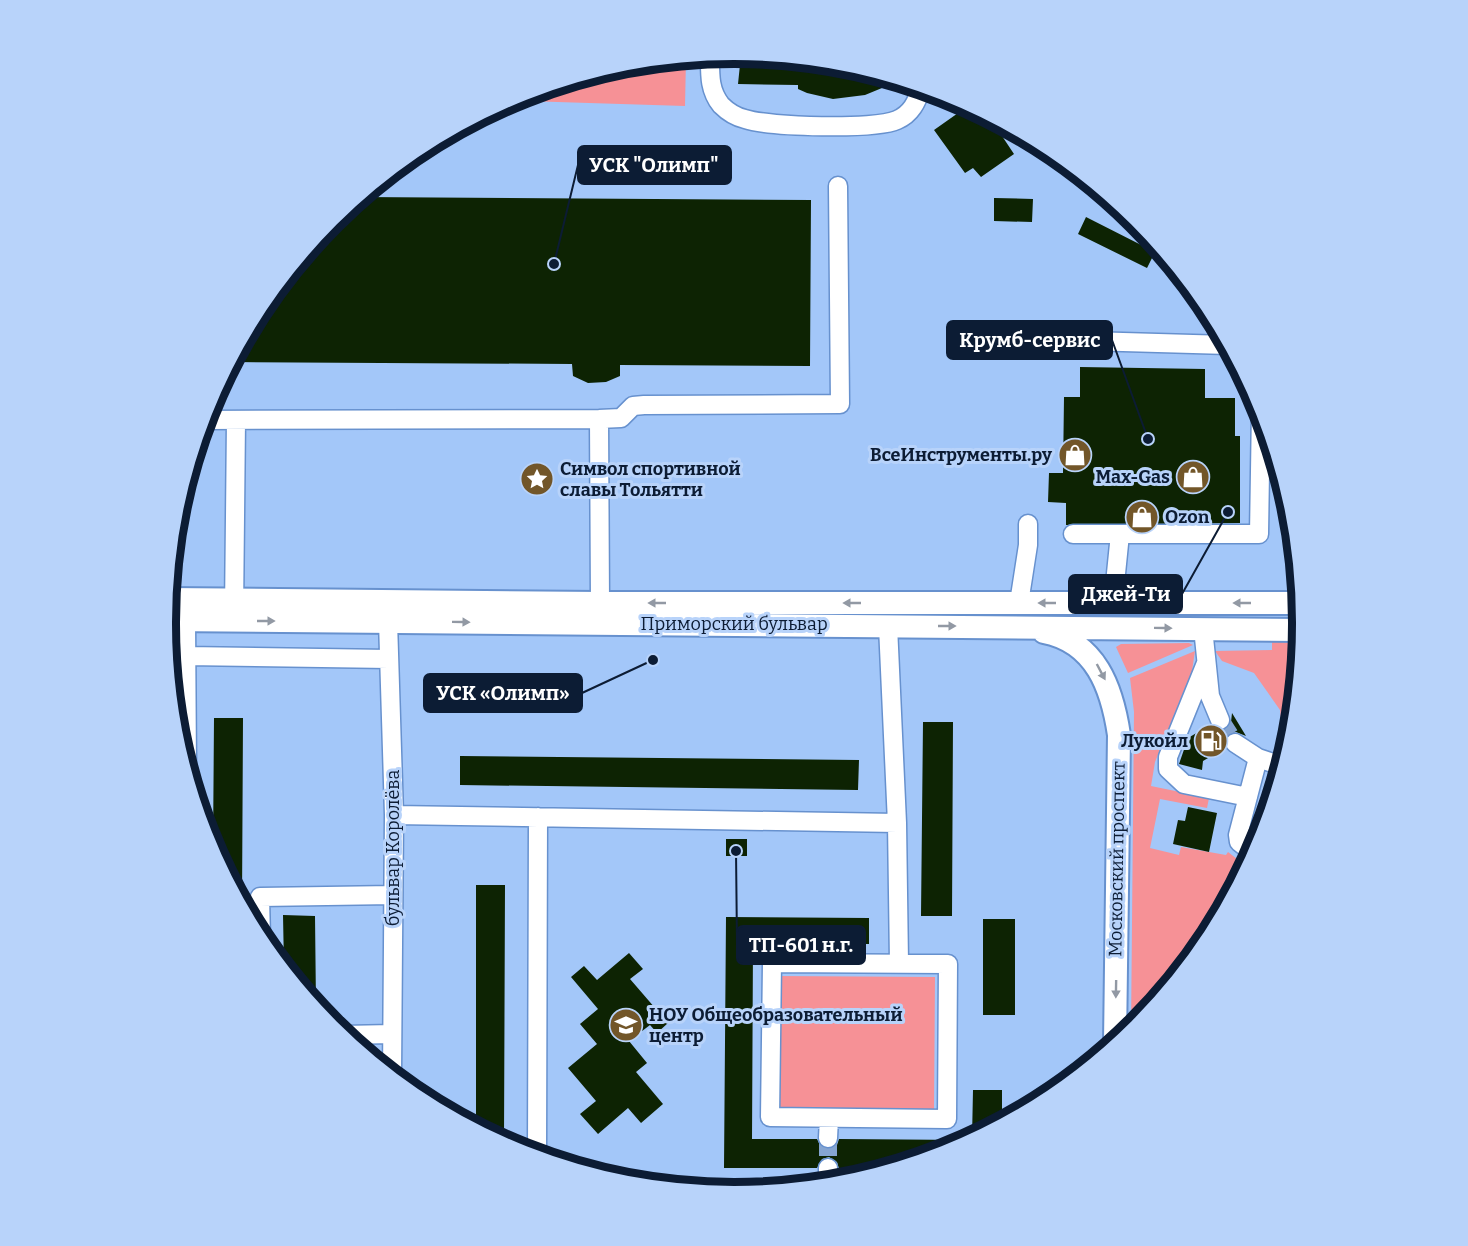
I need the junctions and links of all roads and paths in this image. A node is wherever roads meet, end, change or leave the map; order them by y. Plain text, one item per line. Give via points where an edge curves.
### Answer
1 (710, 65) edge
2 (919, 96) edge
3 (838, 186) dead end
4 (1088, 341) dead end
5 (1218, 345) edge
6 (599, 419) junction
7 (214, 420) edge
8 (236, 420) junction
9 (1261, 437) edge
10 (1028, 524) dead end
11 (1073, 534) dead end
12 (1120, 534) junction
13 (177, 601) edge
14 (600, 603) junction
15 (1019, 603) junction
16 (1113, 603) junction
17 (1291, 603) edge
18 (234, 610) junction
19 (176, 620) edge
20 (388, 621) junction
21 (888, 626) junction
22 (1016, 626) junction
23 (1203, 628) junction
24 (1292, 630) edge
25 (186, 656) junction
26 (389, 659) junction
27 (1206, 663) junction
28 (1220, 720) tunnel mouth
29 (187, 735) edge
30 (1235, 742) tunnel mouth
31 (1258, 758) junction
32 (1274, 763) edge
33 (1248, 797) junction
34 (394, 815) junction
35 (538, 817) junction
36 (897, 823) junction
37 (1245, 847) edge
38 (393, 895) junction
39 (261, 918) edge
40 (898, 963) junction
41 (1115, 1031) edge
42 (392, 1034) junction
43 (357, 1035) edge
44 (392, 1064) edge
45 (829, 1118) junction
46 (828, 1138) tunnel mouth
47 (537, 1146) edge

1 - 2 street via 714,95 722,106 745,120 884,124 909,112
3 - 6 street via 840,404 644,405 633,406 621,418
4 - 5 street
6 - 8 street
6 - 14 street
7 - 8 street
8 - 18 street
9 - 12 street via 1259,534
10 - 15 street
11 - 12 street
12 - 16 street
13 - 18 main road
15 -> 14 main road
14 - 18 main road
16 -> 15 main road
17 -> 16 main road
18 - 19 main road, Приморский бульвар
18 -> 20 main road, Приморский бульвар
19 - 25 street
20 -> 21 main road, Приморский бульвар
20 - 26 street, бульвар Королёва
21 -> 22 main road, Приморский бульвар
21 - 36 street
22 -> 23 main road, Приморский бульвар
22 -> 41 main road, Московский проспект via 1057,635 1080,647 1097,664 1115,708 1119,735
23 - 24 main road, Приморский бульвар
23 - 27 street
25 - 26 street
25 - 29 street
26 - 34 street, бульвар Королёва
27 - 28 street via 1210,696
27 - 33 street via 1168,757 1168,769 1184,784
30 - 31 street
31 - 32 street
31 - 33 street
33 - 37 street via 1238,835
34 - 35 street
34 - 38 street, бульвар Королёва
35 - 36 street
35 - 47 street
36 - 40 street
38 - 39 street via 260,897
38 - 42 street, бульвар Королёва
40 - 45 street via 948,964 947,1119
40 - 45 street via 772,963 770,1118
42 - 43 street
42 - 44 street, бульвар Королёва
45 - 46 street

